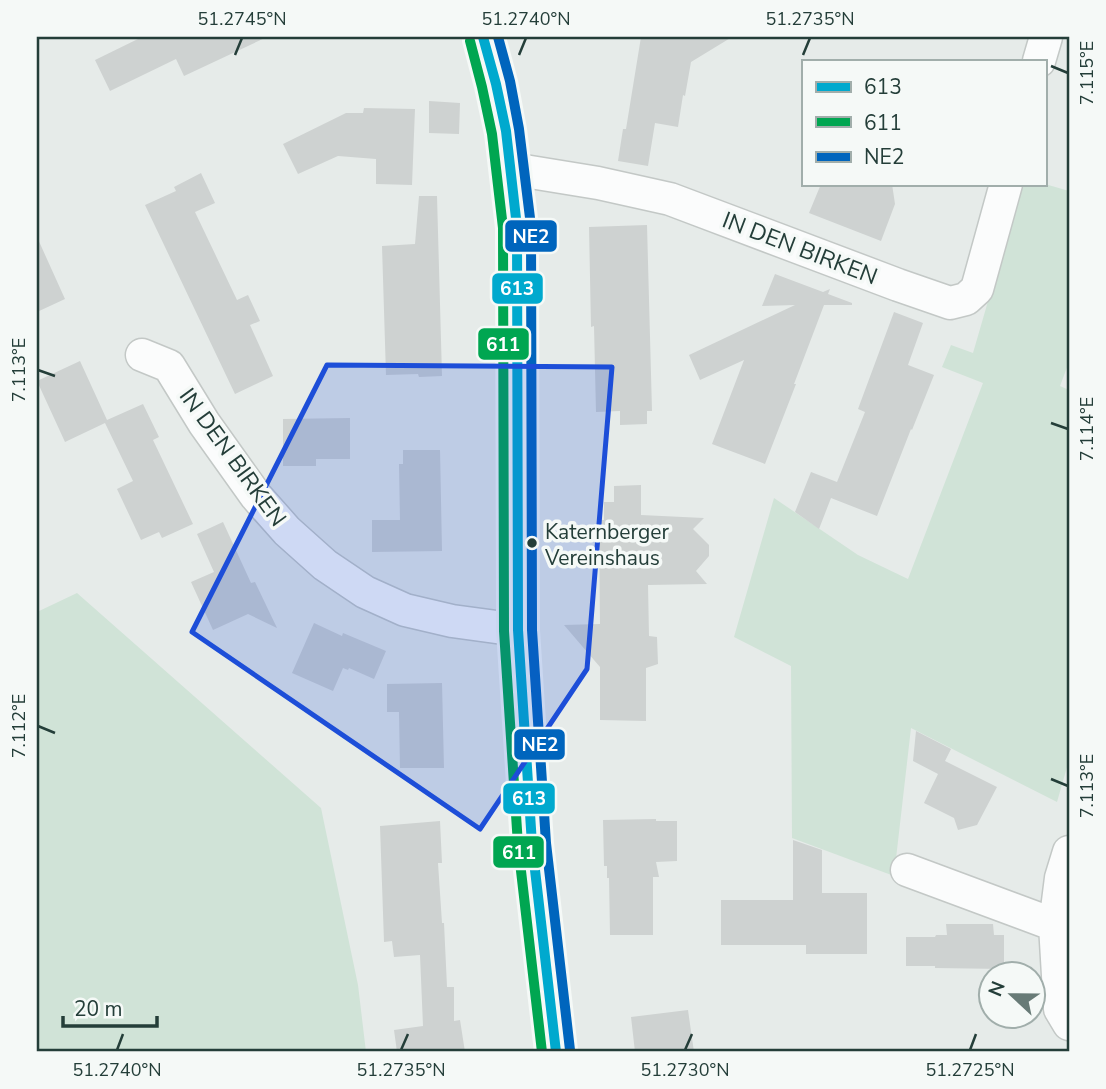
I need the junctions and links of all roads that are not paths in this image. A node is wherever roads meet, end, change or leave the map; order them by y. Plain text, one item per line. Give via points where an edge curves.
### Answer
1 (483, 37) edge
2 (1046, 37) edge
3 (1039, 60) edge
4 (512, 169) junction
5 (1005, 186) edge
6 (142, 355) dead end
7 (518, 630) junction
8 (1069, 852) edge
9 (907, 870) dead end
10 (1055, 925) junction
11 (1069, 1024) edge
12 (556, 1052) edge

1 - 4 street
2 - 3 street
4 - 5 street, IN DEN BIRKEN via 670,198 950,303 966,299 977,289
4 - 7 street via 517,240
6 - 7 street, IN DEN BIRKEN via 169,366 256,496 325,565 365,592 405,610
7 - 12 street via 532,844
8 - 10 street
9 - 10 street
10 - 11 street via 1060,1009

